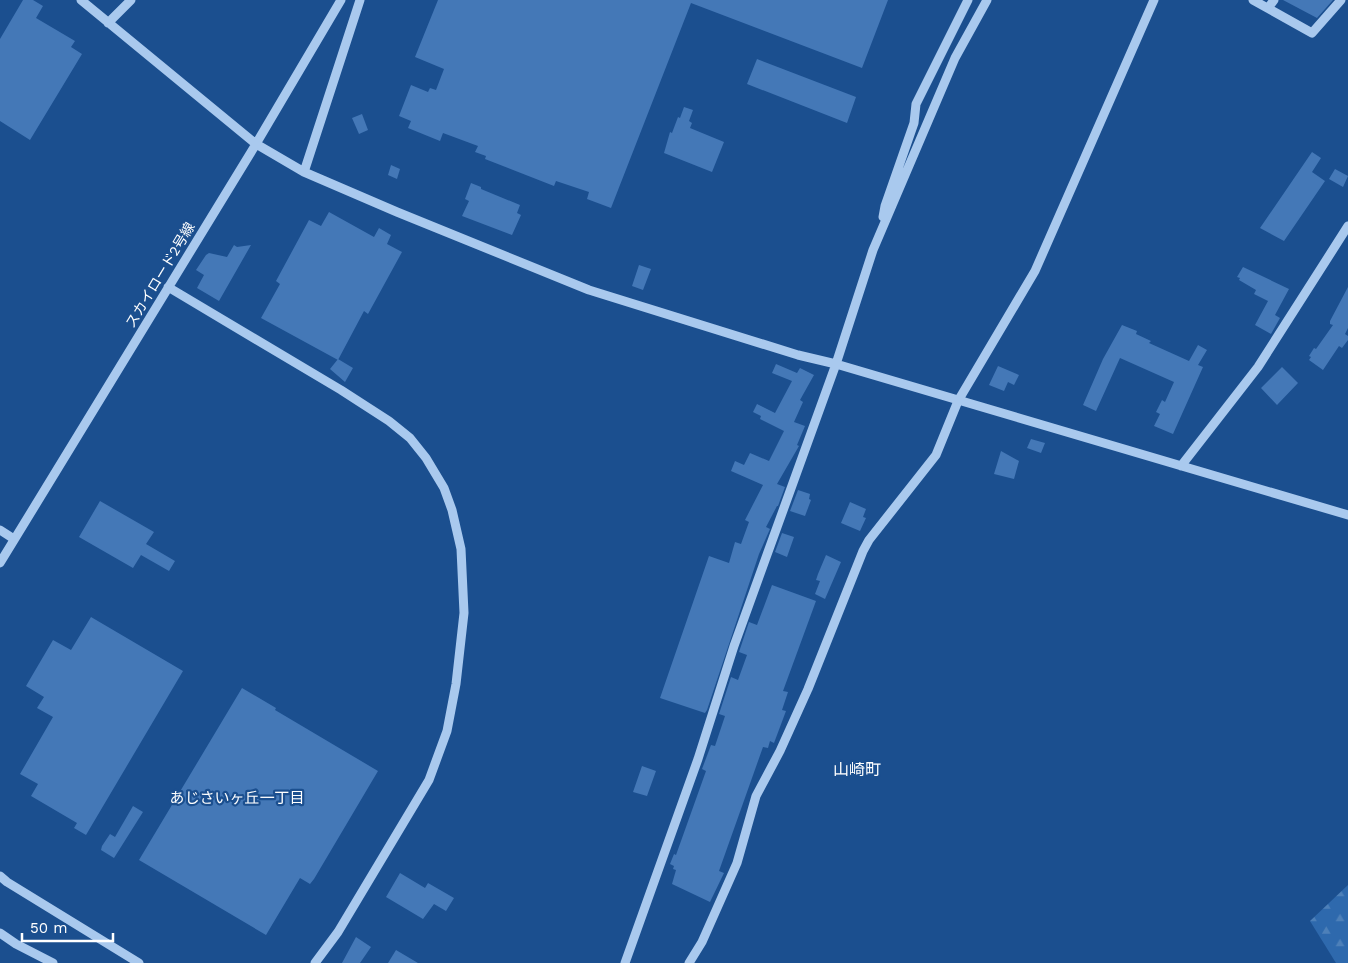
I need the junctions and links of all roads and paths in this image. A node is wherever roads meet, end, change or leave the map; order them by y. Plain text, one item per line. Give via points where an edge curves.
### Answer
1 (81, 0) edge
2 (131, 0) edge
3 (340, 0) edge
4 (360, 0) edge
5 (968, 0) edge
6 (987, 0) edge
7 (1154, 0) edge
8 (1253, 0) edge
9 (1274, 0) edge
10 (1341, 0) edge
11 (1268, 8) junction
12 (108, 23) junction
13 (256, 144) junction
14 (304, 172) junction
15 (1348, 226) edge
16 (880, 234) junction
17 (168, 287) junction
18 (836, 364) junction
19 (958, 400) junction
20 (1181, 466) junction
21 (1348, 515) edge
22 (0, 530) edge
23 (14, 538) junction
24 (0, 563) edge
25 (0, 876) edge
26 (0, 933) edge
27 (36, 959) edge
28 (53, 963) edge
29 (139, 963) edge
30 (314, 963) edge
31 (625, 963) edge
32 (689, 963) edge

1 - 12 street
2 - 12 street
3 - 13 street, スカイロード2号線
4 - 14 street
5 - 16 street via 916,104 914,123 885,206
6 - 16 street via 955,58
7 - 19 street via 1035,271
8 - 11 street
9 - 11 street
10 - 11 street via 1312,33
12 - 13 street
13 - 14 street
13 - 17 street, スカイロード2号線
14 - 18 street via 589,290
15 - 20 street via 1258,367
16 - 18 street
17 - 23 street, スカイロード2号線
17 - 30 street via 341,390 410,438 444,488 461,549 464,613 447,731 420,796 338,932
18 - 19 street
18 - 31 street via 737,637 698,759
19 - 20 street
19 - 32 street via 936,455 863,550 808,688 756,796 737,863 702,942
20 - 21 street
22 - 23 street
23 - 24 street, スカイロード2号線
25 - 29 street
26 - 27 street
27 - 28 street

